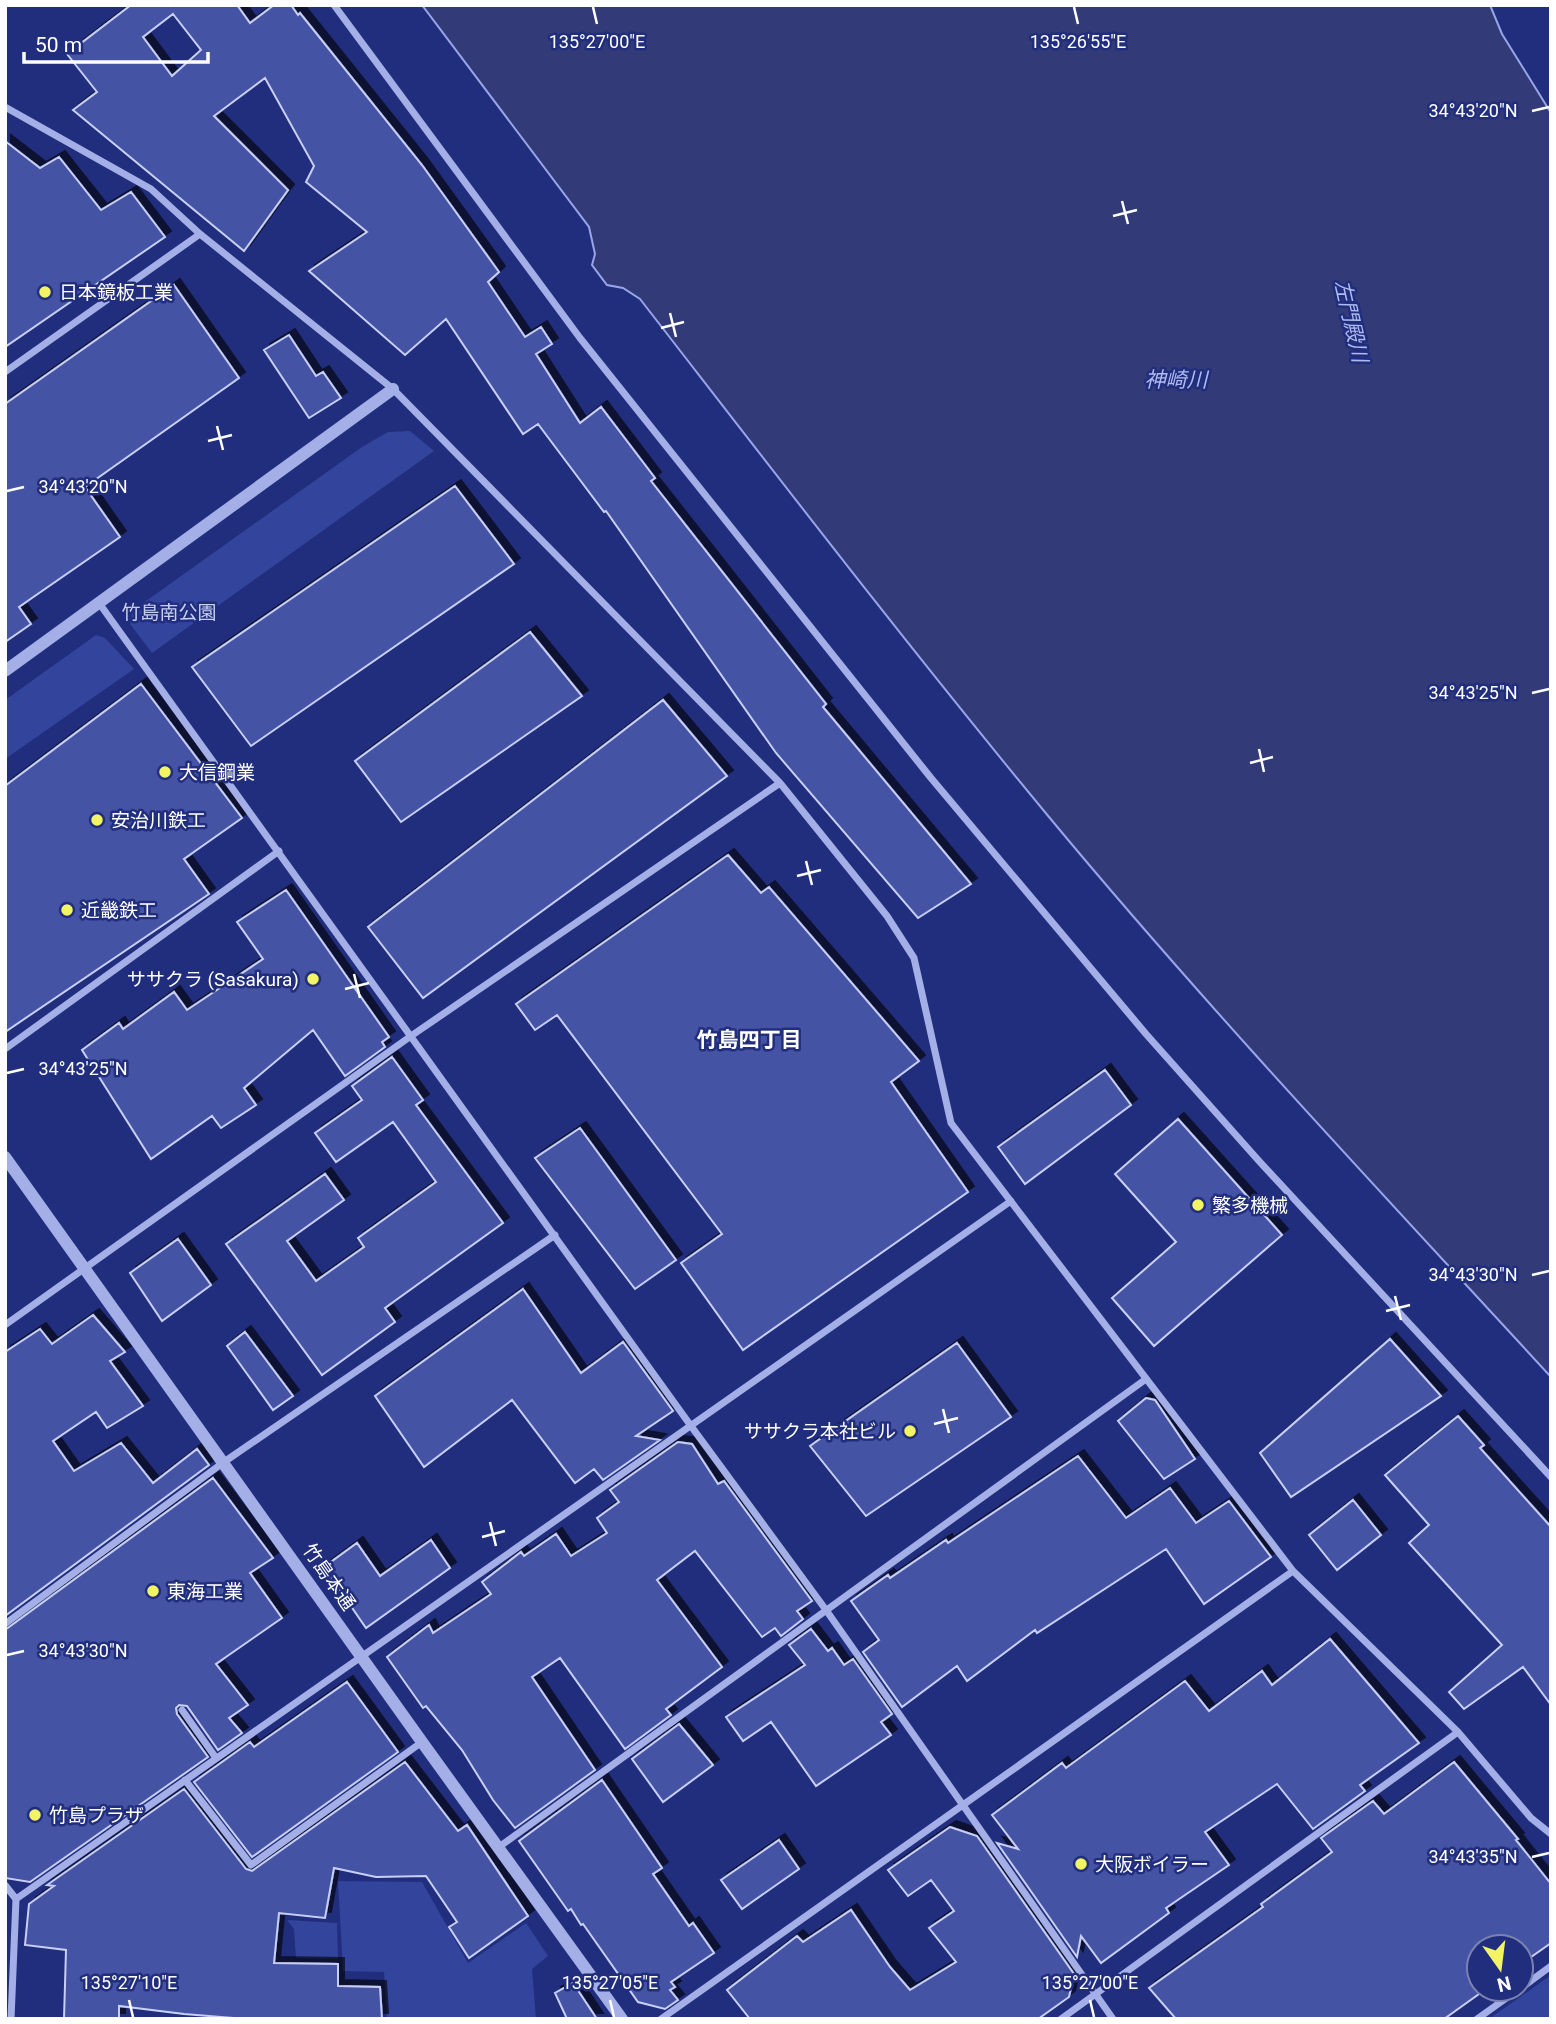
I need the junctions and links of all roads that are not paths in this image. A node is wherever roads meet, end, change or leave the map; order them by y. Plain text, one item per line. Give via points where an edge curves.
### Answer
1 (334, 5) edge
2 (5, 107) edge
3 (200, 234) junction
4 (5, 372) edge
5 (394, 389) junction
6 (99, 603) junction
7 (5, 671) edge
8 (780, 783) junction
9 (279, 851) junction
10 (411, 1037) junction
11 (5, 1049) edge
12 (5, 1157) edge
13 (1011, 1201) junction
14 (555, 1235) junction
15 (85, 1268) junction
16 (5, 1325) edge
17 (1146, 1379) junction
18 (691, 1426) junction
19 (224, 1462) junction
20 (1551, 1477) edge
21 (1293, 1571) junction
22 (826, 1610) junction
23 (5, 1624) edge
24 (361, 1656) junction
25 (182, 1710) dead end
26 (1458, 1732) junction
27 (422, 1742) junction
28 (216, 1758) junction
29 (185, 1780) junction
30 (961, 1806) junction
31 (1551, 1834) edge
32 (499, 1847) junction
33 (5, 1885) edge
34 (16, 1899) junction
35 (1551, 1966) edge
36 (1535, 1977) edge
37 (1095, 1994) junction
38 (1499, 2003) edge
39 (10, 2019) edge
40 (622, 2019) edge
41 (662, 2019) edge
42 (1061, 2019) edge
43 (1113, 2019) edge
44 (1477, 2019) edge

1 - 20 street via 580,338 931,778 1146,1034
2 - 3 street via 150,189
3 - 4 street
3 - 5 street
5 - 6 street
5 - 8 street
6 - 7 street
6 - 9 street
8 - 10 street
8 - 13 street via 887,916 914,958 951,1123
9 - 10 street
9 - 11 street
10 - 14 street
10 - 15 street
12 - 15 street, 竹島本通
13 - 17 street
13 - 18 street
14 - 18 street
14 - 19 street
15 - 16 street
15 - 19 street, 竹島本通
17 - 21 street
17 - 22 street
18 - 22 street
18 - 24 street
19 - 23 street
19 - 24 street, 竹島本通
21 - 26 street
21 - 30 street
22 - 30 street
22 - 32 street
24 - 27 street, 竹島本通
24 - 28 street
25 - 28 street
26 - 31 street via 1531,1818
26 - 37 street
27 - 29 street via 251,1865
27 - 32 street, 竹島本通
28 - 29 street
29 - 34 street
30 - 37 street
30 - 41 street
32 - 40 street, 竹島本通
33 - 34 street
34 - 39 street
35 - 36 street
37 - 42 street
37 - 43 street
38 - 44 street

